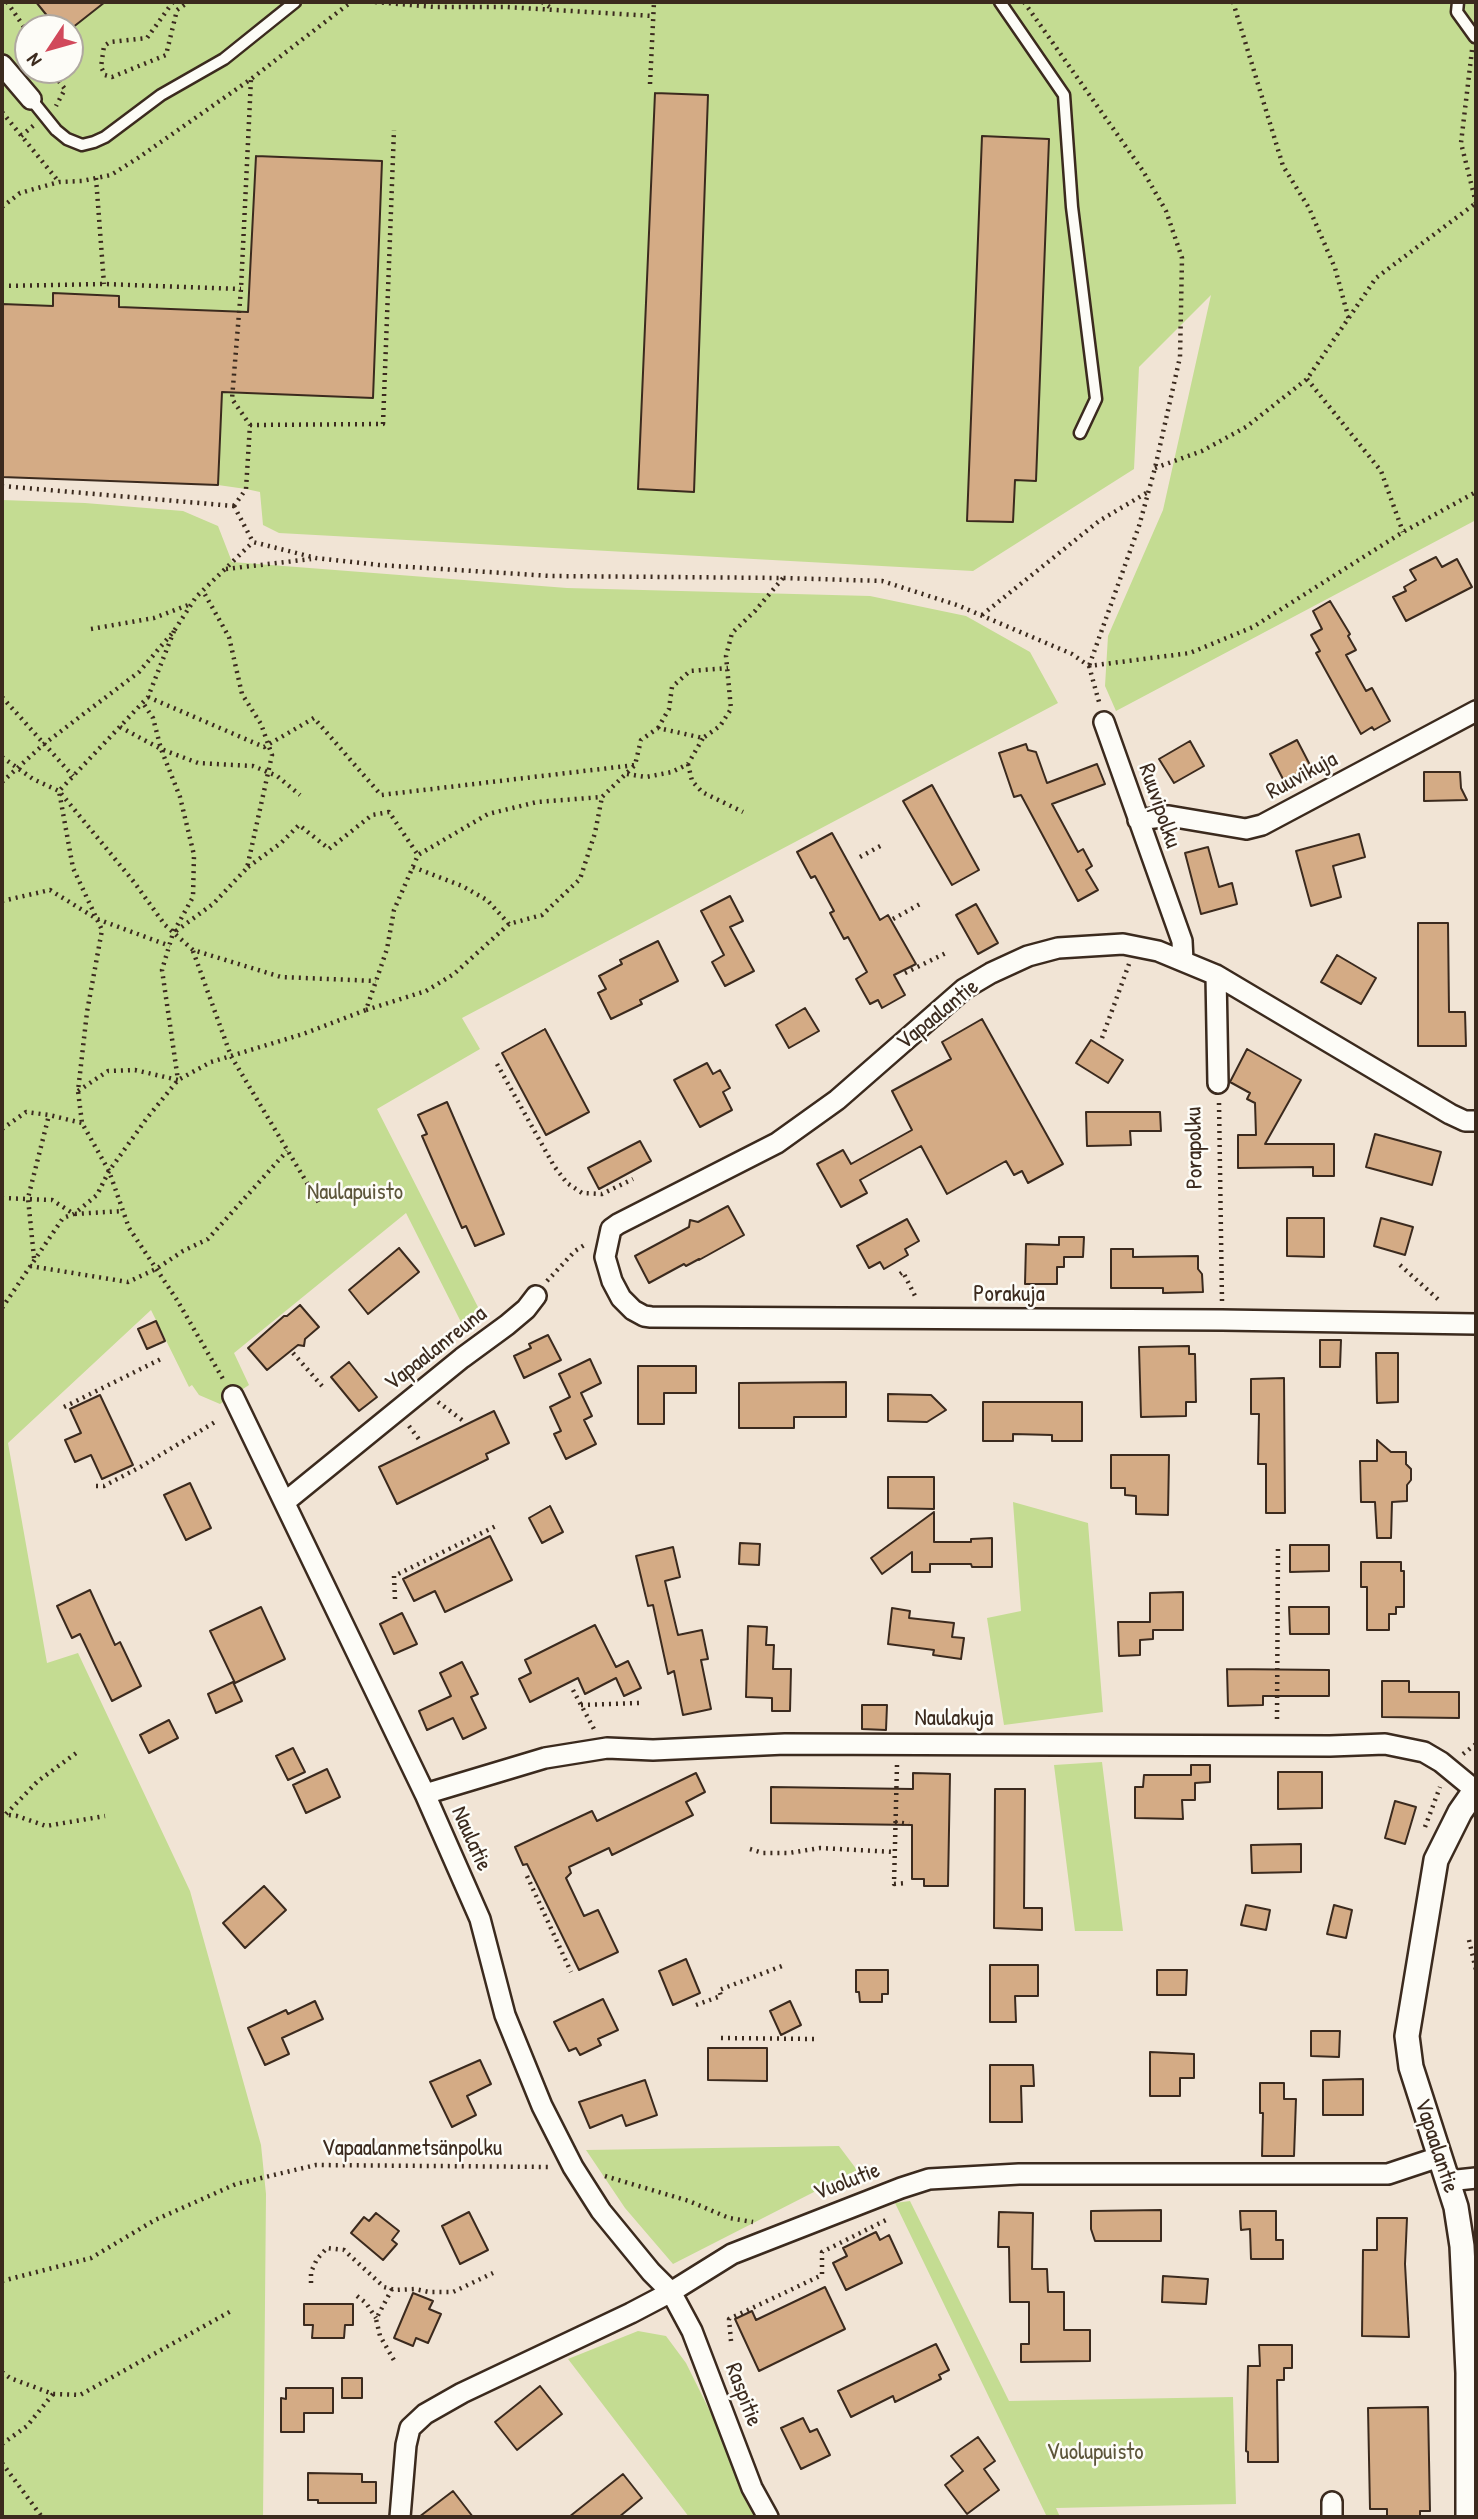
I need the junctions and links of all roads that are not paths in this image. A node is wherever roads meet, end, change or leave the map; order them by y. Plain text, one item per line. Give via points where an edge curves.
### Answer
1 (295, 2) edge
2 (1000, 2) edge
3 (1458, 2) edge
4 (1475, 37) edge
5 (2, 65) edge
6 (32, 99) joint
7 (1080, 433) dead end
8 (1476, 711) edge
9 (1104, 722) road end
10 (1138, 820) junction
11 (1183, 961) junction
12 (1216, 975) junction
13 (1218, 1083) road end
14 (1476, 1121) edge
15 (611, 1229) joint
16 (536, 1296) road end
17 (1476, 1324) edge
18 (233, 1396) road end
19 (285, 1502) junction
20 (1476, 1789) edge
21 (425, 1794) junction
22 (1438, 2157) junction
23 (1476, 2178) edge
24 (1448, 2181) junction
25 (671, 2292) junction
26 (400, 2517) edge
27 (768, 2517) edge
28 (1468, 2517) edge

1 - 6 lane via 224,59 161,95 94,142 82,145 66,139
2 - 7 lane via 1065,95 1072,207 1096,399
3 - 4 lane via 1457,12
5 - 6 street
8 - 10 street, Ruuvikuja via 1262,825 1246,829 1169,816
9 - 10 street, Ruuvipolku
10 - 11 street, Ruuvipolku via 1182,941
11 - 12 street, Vapaalantie
11 - 15 street, Vapaalantie via 1123,944 1086,944 1028,956 991,973 964,989 838,1100 778,1143
12 - 13 street, Porapolku
12 - 14 street, Vapaalantie via 1450,1114
15 - 17 street, Porakuja via 605,1256 612,1281 621,1298 644,1316
16 - 19 street, Vapaalanreuna via 507,1325
18 - 19 street, Naulatie
19 - 21 street, Naulatie
20 - 21 street, Naulakuja via 1424,1752 1384,1744 785,1744 597,1749 545,1758
20 - 22 street, Vapaalantie via 1436,1860 1407,2036 1411,2067
21 - 25 street, Naulatie via 480,1919 505,2015 542,2106 601,2211
22 - 24 street, Vapaalantie
22 - 25 street, Vuolutie via 1388,2174 1019,2174 929,2179 732,2254
23 - 24 street
24 - 28 street, Vapaalantie via 1456,2207 1465,2288
25 - 26 street, Vuolutie via 425,2414 410,2428
25 - 27 street, Raspitie via 692,2331

